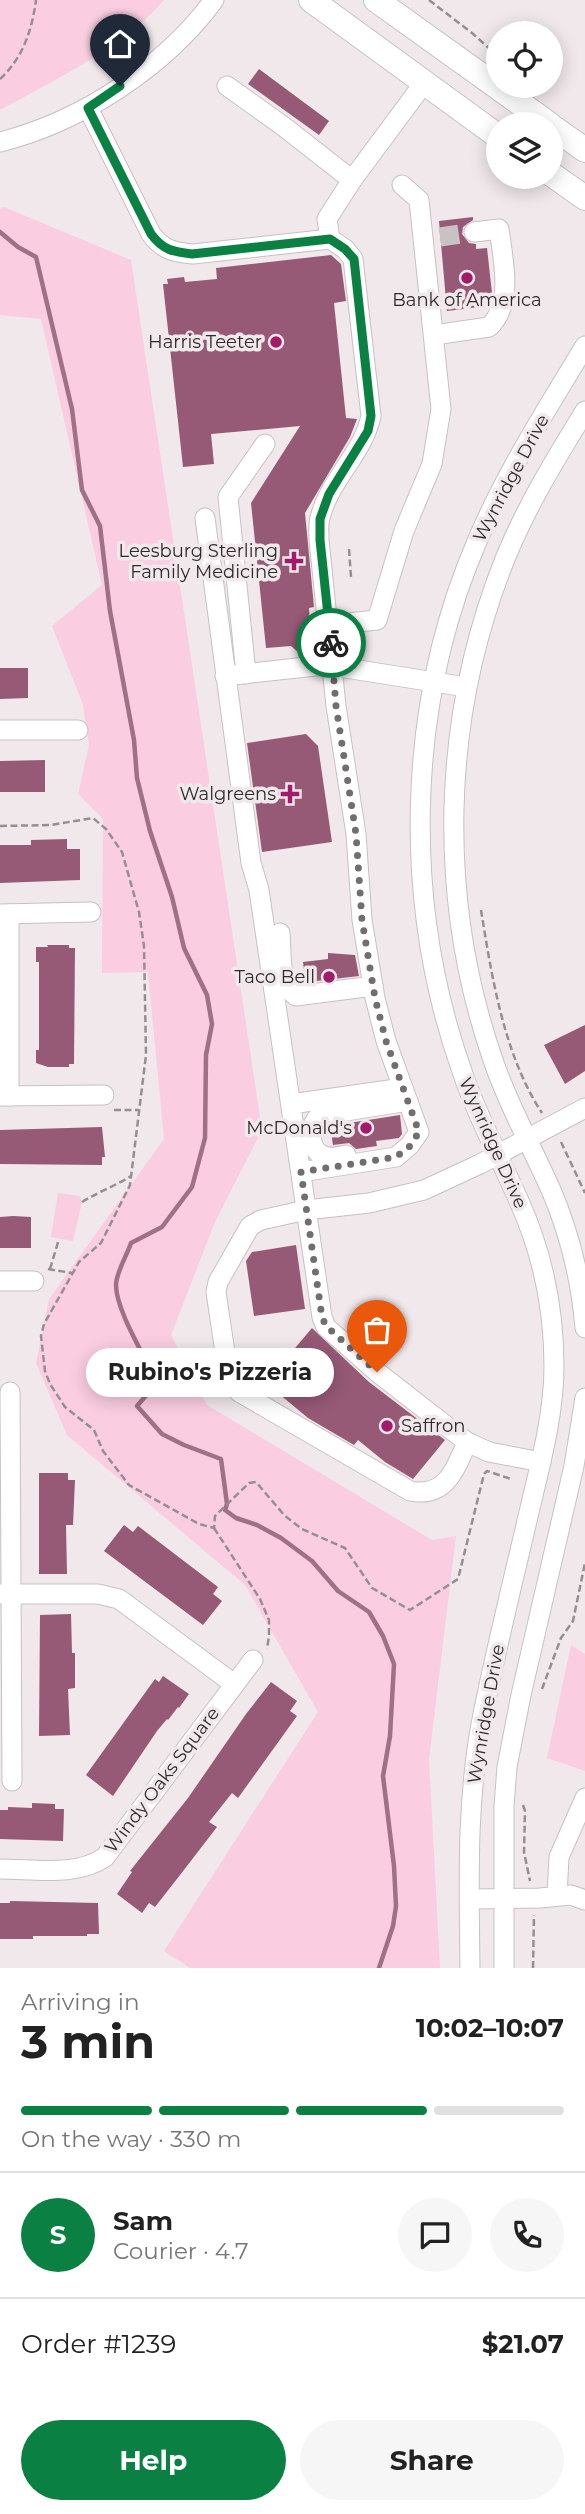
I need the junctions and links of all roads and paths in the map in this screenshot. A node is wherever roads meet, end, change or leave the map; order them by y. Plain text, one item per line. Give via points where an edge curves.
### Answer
1 (36, 0) edge
2 (214, 0) edge
3 (310, 0) edge
4 (376, 0) edge
5 (429, 0) edge
6 (486, 45) edge
7 (0, 79) edge
8 (424, 83) junction
9 (227, 86) dead end
10 (88, 108) junction
11 (532, 112) edge
12 (486, 128) edge
13 (563, 134) edge
14 (0, 142) edge
15 (585, 149) edge
16 (352, 180) junction
17 (563, 182) edge
18 (402, 186) dead end
19 (585, 198) edge
20 (474, 232) tunnel mouth
21 (330, 239) junction
22 (434, 335) junction
23 (585, 346) edge
24 (585, 411) edge
25 (265, 444) dead end
26 (205, 518) dead end
27 (349, 549) dead end
28 (351, 576) dead end
29 (329, 625) junction
30 (333, 666) junction
31 (246, 674) junction
32 (225, 677) junction
33 (435, 681) junction
34 (466, 687) junction
35 (0, 730) edge
36 (78, 730) dead end
37 (481, 910) dead end
38 (91, 912) dead end
39 (5, 914) edge
40 (273, 934) junction
41 (374, 992) junction
42 (405, 1095) junction
43 (5, 1096) edge
44 (108, 1103) joint
45 (291, 1104) junction
46 (585, 1108) edge
47 (139, 1110) dead end
48 (551, 1126) junction
49 (527, 1139) junction
50 (410, 1146) junction
51 (497, 1155) junction
52 (301, 1172) junction
53 (131, 1176) dead end
54 (585, 1193) edge
55 (82, 1202) dead end
56 (306, 1210) junction
57 (59, 1238) dead end
58 (50, 1269) junction
59 (72, 1273) dead end
60 (38, 1275) joint
61 (0, 1281) edge
62 (585, 1328) edge
63 (10, 1392) dead end
64 (585, 1398) edge
65 (467, 1442) junction
66 (541, 1462) junction
67 (580, 1466) edge
68 (214, 1528) dead end
69 (585, 1563) edge
70 (6, 1594) edge
71 (259, 1656) joint
72 (234, 1684) junction
73 (538, 1699) dead end
74 (12, 1782) dead end
75 (584, 1798) edge
76 (521, 1800) dead end
77 (0, 1870) edge
78 (557, 1896) junction
79 (470, 1899) junction
80 (503, 1899) junction
81 (532, 1899) junction
82 (585, 1900) edge
83 (471, 1968) edge
84 (504, 1968) edge
85 (533, 1968) edge

1 - 7 path via 27,42
2 - 10 street via 168,49
3 - 8 main road
4 - 11 main road
5 - 6 path
8 - 12 main road
8 - 16 street
9 - 16 street
10 - 14 street via 59,123
10 - 21 street via 160,246 192,254
13 - 15 main road
16 - 21 street via 327,219
17 - 19 main road
18 - 22 street via 419,200 432,238
20 - 22 street via 499,229 505,275 500,314 489,327
21 - 29 street via 354,259 371,416 368,431 329,494 320,519
22 - 29 street via 441,409 432,464 404,531 377,620
23 - 33 street, Wynridge Drive via 514,465 477,542 444,638
24 - 34 street, Wynridge Drive via 505,559
25 - 31 street via 228,497
26 - 32 street
27 - 28 path
29 - 30 street
30 - 31 street
30 - 33 street
30 - 41 street
31 - 32 street
32 - 40 street via 251,863
33 - 34 street
33 - 51 street, Wynridge Drive via 423,756 422,889 437,984 462,1073
34 - 49 street, Wynridge Drive via 454,796 460,925 468,974 493,1063
35 - 36 street
37 - 48 path via 490,964 516,1059 532,1099
38 - 39 street
39 - 43 street
40 - 41 street via 285,984 296,996
40 - 45 street via 275,1012
41 - 42 street
42 - 45 street
42 - 50 street via 419,1132
42 - 50 street via 321,1115 313,1122 313,1144 324,1156 333,1157
43 - 44 street
44 - 47 path
45 - 52 street
46 - 48 street
48 - 49 street
48 - 54 path
49 - 51 street
49 - 62 street, Wynridge Drive via 572,1250
50 - 52 street via 396,1157
51 - 56 street via 424,1190
51 - 66 street, Wynridge Drive via 530,1229 548,1299 554,1367
52 - 56 street
53 - 55 path
56 - 65 street via 326,1326
56 - 65 street via 275,1215 250,1226 218,1282 229,1379 239,1392 410,1491 424,1494 442,1486
57 - 58 path
58 - 59 path
58 - 60 path
60 - 61 street
63 - 70 street
64 - 67 street, Wynridge Drive
65 - 66 street via 489,1452
66 - 79 street, Wynridge Drive via 480,1732 471,1808
67 - 80 street, Wynridge Drive via 513,1733 504,1806
68 - 71 path via 269,1620 269,1636
69 - 73 path via 573,1621 561,1638
70 - 72 street via 98,1594 119,1599
70 - 74 street
71 - 72 street, Windy Oaks Square
72 - 77 street, Windy Oaks Square via 105,1857 81,1869
75 - 78 street via 559,1857
76 - 81 path via 526,1811 524,1852
78 - 81 street
78 - 82 street
79 - 80 street
79 - 83 street, Wynridge Drive
80 - 81 street
80 - 84 street, Wynridge Drive
81 - 85 path

